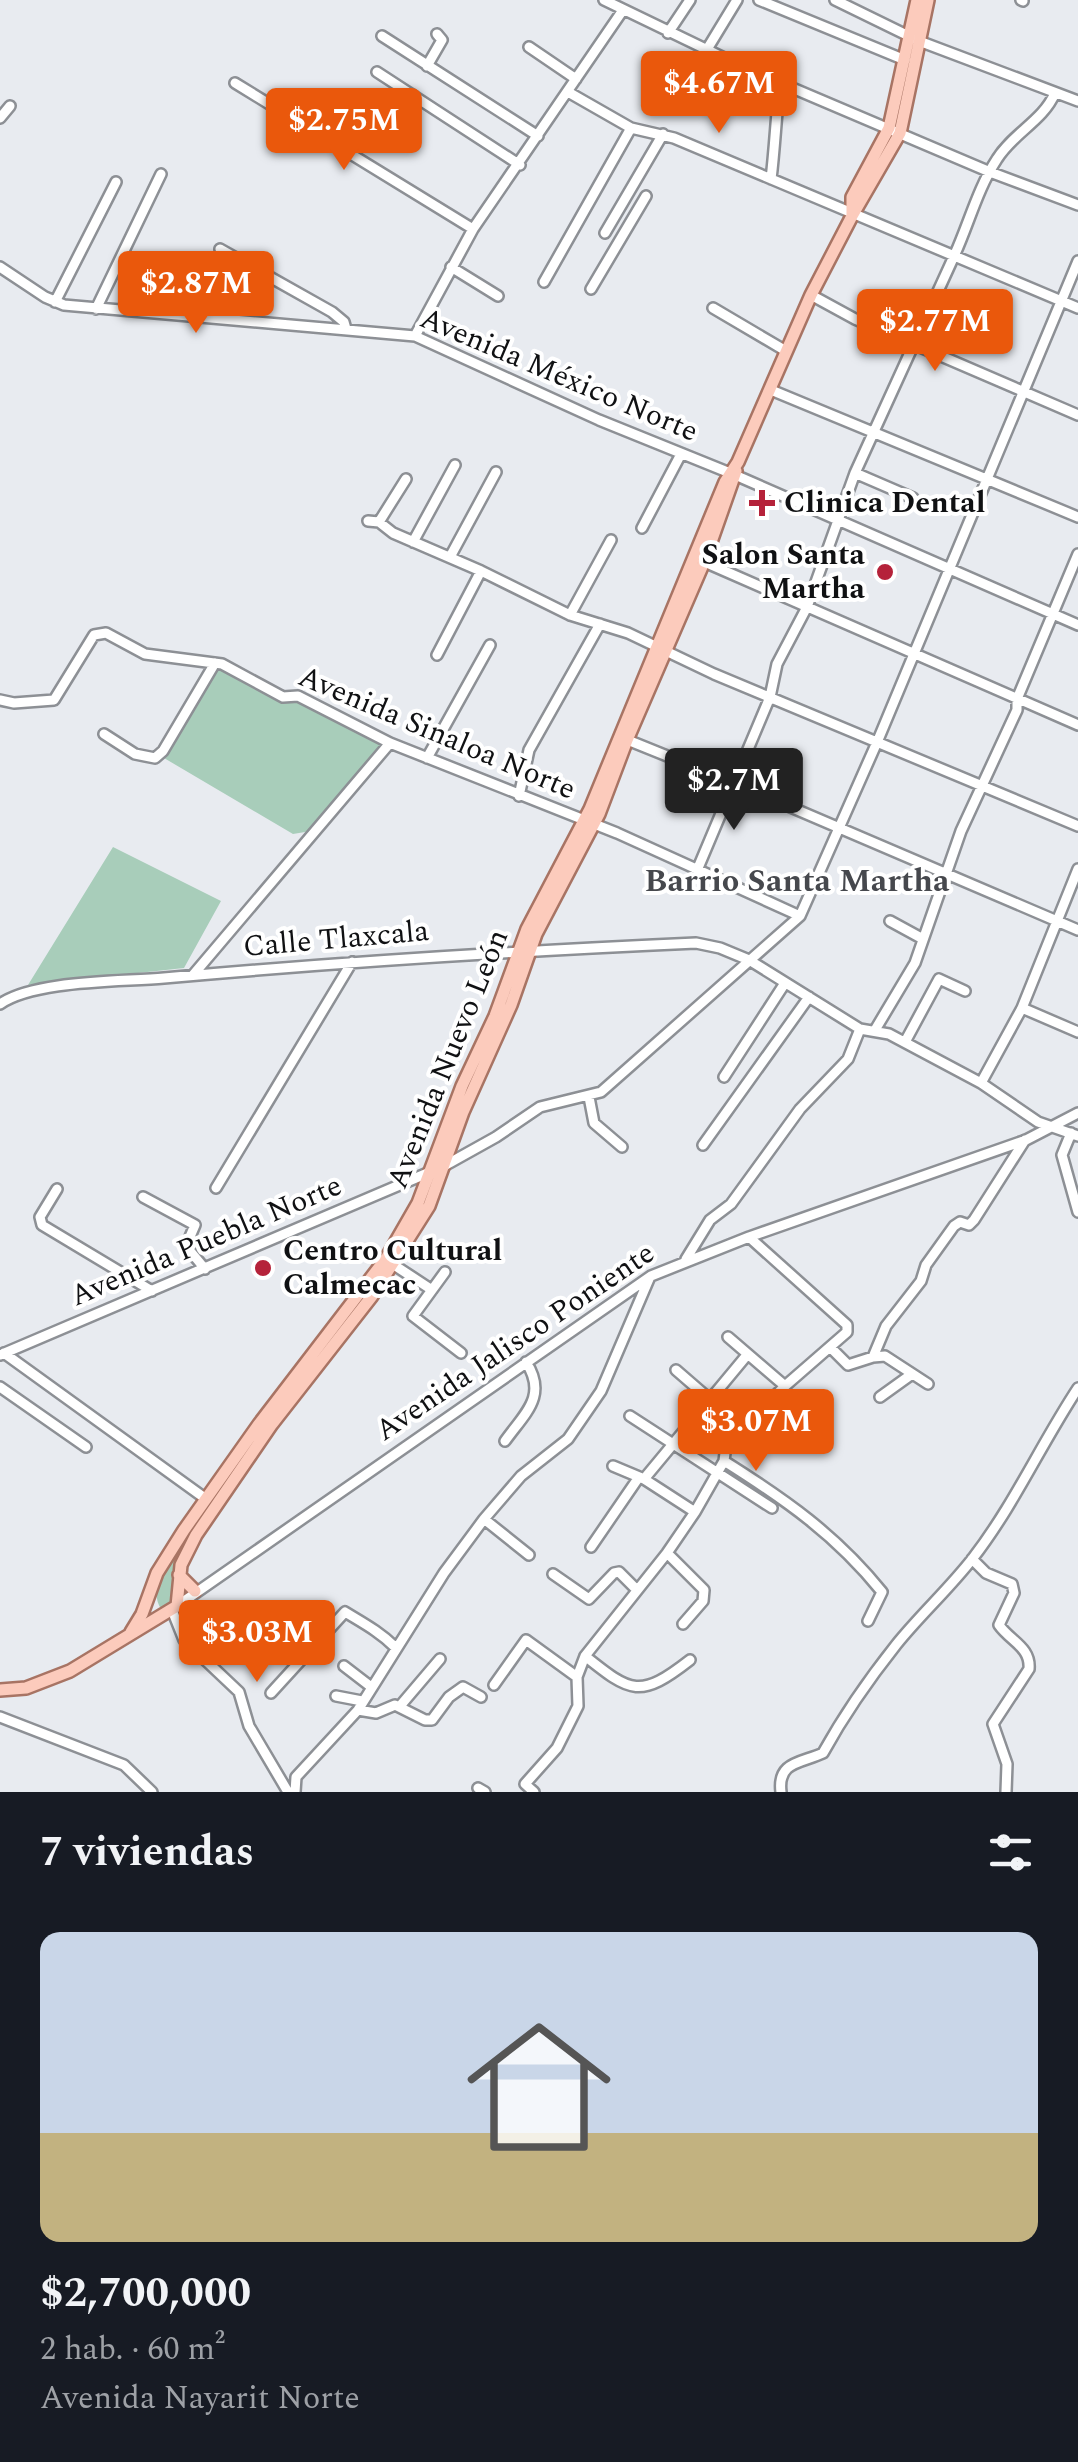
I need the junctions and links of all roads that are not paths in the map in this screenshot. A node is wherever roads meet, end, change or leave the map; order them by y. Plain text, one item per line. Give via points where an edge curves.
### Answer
1 (605, 0) edge
2 (690, 0) edge
3 (737, 0) edge
4 (759, 0) edge
5 (835, 0) edge
6 (917, 0) edge
7 (928, 0) edge
8 (622, 10) junction
9 (668, 33) junction
10 (437, 34) dead end
11 (382, 36) dead end
12 (914, 39) junction
13 (529, 46) dead end
14 (706, 51) junction
15 (906, 60) junction
16 (426, 66) junction
17 (377, 72) dead end
18 (576, 79) junction
19 (235, 83) dead end
20 (780, 83) junction
21 (568, 92) junction
22 (1055, 93) junction
23 (1078, 101) edge
24 (10, 106) dead end
25 (0, 118) edge
26 (632, 128) junction
27 (895, 131) junction
28 (663, 134) junction
29 (538, 136) junction
30 (520, 165) junction
31 (990, 172) junction
32 (162, 174) dead end
33 (771, 179) junction
34 (116, 182) dead end
35 (646, 196) dead end
36 (1078, 205) edge
37 (615, 216) junction
38 (852, 216) junction
39 (630, 223) junction
40 (473, 230) junction
41 (605, 233) dead end
42 (220, 249) dead end
43 (956, 254) junction
44 (1078, 262) edge
45 (0, 266) edge
46 (451, 268) junction
47 (544, 282) dead end
48 (591, 289) dead end
49 (811, 295) junction
50 (498, 296) dead end
51 (1060, 300) junction
52 (55, 302) junction
53 (713, 308) dead end
54 (1078, 308) edge
55 (96, 309) junction
56 (346, 330) junction
57 (415, 336) junction
58 (912, 343) junction
59 (786, 352) junction
60 (771, 390) junction
61 (1022, 390) junction
62 (1078, 415) edge
63 (875, 432) junction
64 (681, 454) junction
65 (455, 465) dead end
66 (734, 470) junction
67 (496, 472) dead end
68 (855, 473) junction
69 (406, 479) dead end
70 (985, 479) junction
71 (913, 498) dead end
72 (1078, 517) edge
73 (838, 521) junction
74 (642, 528) dead end
75 (612, 540) dead end
76 (413, 542) junction
77 (1078, 554) edge
78 (450, 557) junction
79 (699, 560) junction
80 (948, 570) junction
81 (482, 571) junction
82 (807, 607) junction
83 (570, 615) junction
84 (1054, 615) junction
85 (600, 624) junction
86 (1078, 625) edge
87 (490, 645) dead end
88 (661, 649) junction
89 (438, 655) dead end
90 (913, 655) junction
91 (219, 664) junction
92 (770, 697) junction
93 (1017, 699) junction
94 (0, 700) edge
95 (1078, 725) edge
96 (104, 734) dead end
97 (622, 738) junction
98 (878, 740) junction
99 (390, 743) junction
100 (427, 758) junction
101 (734, 782) junction
102 (983, 788) junction
103 (520, 796) junction
104 (589, 823) junction
105 (1078, 826) edge
106 (840, 828) junction
107 (698, 868) junction
108 (1078, 869) edge
109 (947, 872) junction
110 (800, 916) junction
111 (1056, 920) junction
112 (890, 922) dead end
113 (1078, 930) edge
114 (923, 938) junction
115 (524, 950) junction
116 (748, 960) junction
117 (352, 962) junction
118 (193, 975) junction
119 (786, 983) junction
120 (965, 991) dead end
121 (809, 997) junction
122 (0, 1004) edge
123 (1022, 1008) junction
124 (860, 1028) junction
125 (875, 1030) junction
126 (1078, 1032) edge
127 (904, 1042) junction
128 (724, 1077) dead end
129 (981, 1084) junction
130 (588, 1098) junction
131 (1078, 1113) edge
132 (1052, 1127) junction
133 (1074, 1134) edge
134 (1026, 1140) junction
135 (703, 1145) dead end
136 (622, 1147) dead end
137 (446, 1165) junction
138 (430, 1172) junction
139 (216, 1188) dead end
140 (57, 1190) dead end
141 (144, 1197) dead end
142 (1078, 1212) edge
143 (748, 1236) junction
144 (686, 1259) junction
145 (394, 1264) junction
146 (205, 1269) junction
147 (445, 1272) dead end
148 (651, 1276) junction
149 (432, 1290) junction
150 (152, 1291) junction
151 (728, 1337) dead end
152 (830, 1347) junction
153 (461, 1352) dead end
154 (2, 1354) edge
155 (747, 1354) junction
156 (873, 1357) junction
157 (526, 1362) junction
158 (676, 1370) dead end
159 (912, 1374) junction
160 (928, 1384) dead end
161 (785, 1386) junction
162 (0, 1387) edge
163 (1078, 1388) edge
164 (880, 1397) dead end
165 (708, 1398) junction
166 (630, 1416) dead end
167 (744, 1429) junction
168 (505, 1442) dead end
169 (672, 1444) junction
170 (86, 1447) dead end
171 (724, 1462) junction
172 (614, 1466) dead end
173 (718, 1474) junction
174 (641, 1478) junction
175 (206, 1500) junction
176 (772, 1508) dead end
177 (695, 1512) junction
178 (484, 1519) junction
179 (591, 1548) dead end
180 (667, 1553) junction
181 (529, 1555) dead end
182 (972, 1559) junction
183 (553, 1574) dead end
184 (179, 1575) junction
185 (151, 1590) junction
186 (637, 1590) junction
187 (195, 1592) junction
188 (171, 1611) junction
189 (868, 1620) dead end
190 (683, 1624) dead end
191 (130, 1632) junction
192 (395, 1646) junction
193 (586, 1656) junction
194 (440, 1659) dead end
195 (690, 1660) dead end
196 (344, 1666) dead end
197 (577, 1677) junction
198 (494, 1685) dead end
199 (370, 1686) junction
200 (0, 1690) edge
201 (272, 1693) dead end
202 (336, 1696) dead end
203 (481, 1697) dead end
204 (360, 1705) junction
205 (400, 1706) junction
206 (0, 1716) edge
207 (526, 1789) edge
208 (152, 1792) edge
209 (292, 1792) edge
210 (781, 1792) edge
211 (1006, 1792) edge

1 - 8 street
2 - 9 street
3 - 14 street
4 - 15 street
5 - 12 street
6 - 12 main road, Avenida Nuevo León
7 - 12 main road, Avenida Nuevo León
8 - 9 street
8 - 18 street
9 - 14 street
10 - 16 street via 442,40
11 - 16 street
12 - 15 main road, Avenida Nuevo León
12 - 22 street
12 - 27 main road, Avenida Nuevo León
13 - 18 street
14 - 20 street
15 - 27 main road, Avenida Nuevo León
16 - 29 street
17 - 30 street
18 - 21 street
19 - 40 street
20 - 27 street
20 - 33 street
21 - 26 street
21 - 29 street
22 - 23 street
22 - 31 street
24 - 25 street
26 - 28 street
26 - 47 street
27 - 31 street
27 - 38 main road, Avenida Nuevo León
28 - 33 street
28 - 37 street
29 - 30 street
30 - 40 street
31 - 36 street
31 - 43 street
32 - 55 street
33 - 38 street
34 - 52 street
35 - 39 street
37 - 39 street
37 - 41 street
38 - 43 street
38 - 49 main road, Avenida Nuevo León
39 - 48 street
40 - 46 street
42 - 56 street via 332,312
43 - 51 street
43 - 58 street
44 - 51 street
45 - 52 street, Avenida México Norte
46 - 50 street
46 - 57 street
49 - 58 street
49 - 59 main road, Avenida Nuevo León
51 - 54 street
51 - 61 street
52 - 55 street, Avenida México Norte
53 - 59 street
55 - 56 street, Avenida México Norte
56 - 57 street, Avenida México Norte
57 - 64 street, Avenida México Norte
58 - 61 street
58 - 63 street
59 - 60 main road, Avenida Nuevo León
60 - 63 street
60 - 66 main road, Avenida Nuevo León
61 - 62 street
61 - 70 street
63 - 68 street
63 - 70 street
64 - 66 street, Avenida México Norte
64 - 74 street
65 - 76 street
66 - 73 street, Avenida México Norte
66 - 79 main road, Avenida Nuevo León
67 - 78 street
68 - 71 street
68 - 73 street
69 - 76 street via 373,521
70 - 72 street
70 - 80 street
73 - 80 street, Avenida México Norte
73 - 82 street
75 - 83 street
76 - 78 street
77 - 84 street
78 - 81 street
79 - 82 street
79 - 88 main road, Avenida Nuevo León
80 - 84 street, Avenida México Norte
80 - 90 street
81 - 83 street
81 - 89 street
82 - 90 street
82 - 92 street via 777,664
83 - 85 street
84 - 86 street, Avenida México Norte
84 - 93 street
85 - 88 street
85 - 103 street via 529,750
87 - 100 street
88 - 92 street
88 - 97 main road, Avenida Nuevo León
90 - 93 street
90 - 98 street
91 - 94 street via 145,654 99,632 54,700
91 - 96 street via 155,758
91 - 99 street, Avenida Sinaloa Norte
92 - 98 street
92 - 101 street
93 - 95 street
93 - 102 street
97 - 101 street
97 - 104 main road, Avenida Nuevo León
98 - 102 street
98 - 106 street
99 - 100 street, Avenida Sinaloa Norte
99 - 118 street
100 - 103 street, Avenida Sinaloa Norte
101 - 106 street
101 - 107 street
102 - 105 street
102 - 109 street
103 - 104 street, Avenida Sinaloa Norte
104 - 107 street, Avenida Sinaloa Norte
104 - 115 main road, Avenida Nuevo León
106 - 109 street
106 - 110 street
107 - 110 street, Avenida Sinaloa Norte
108 - 111 street
109 - 111 street
109 - 114 street
110 - 116 street
111 - 113 street
111 - 123 street
112 - 114 street
114 - 125 street
115 - 116 street, Calle Tlaxcala via 696,943
115 - 117 street, Calle Tlaxcala
115 - 137 main road, Avenida Nuevo León via 511,1005
115 - 138 main road, Avenida Nuevo León
116 - 119 street, Calle Tlaxcala
116 - 130 street
117 - 118 street, Calle Tlaxcala
117 - 139 street
118 - 122 street, Calle Tlaxcala via 36,990
119 - 121 street, Calle Tlaxcala
119 - 128 street
120 - 127 street via 939,979
121 - 124 street, Calle Tlaxcala
121 - 135 street
123 - 126 street
123 - 129 street
124 - 125 street, Calle Tlaxcala
124 - 144 street via 848,1059 800,1109 732,1204 710,1220
125 - 127 street, Calle Tlaxcala
127 - 129 street, Calle Tlaxcala
129 - 132 street, Calle Tlaxcala
130 - 136 street via 594,1123
130 - 137 street, Avenida Puebla Norte via 540,1107
131 - 132 street, Avenida Jalisco Poniente
132 - 133 street, Calle Tlaxcala
132 - 134 street, Avenida Jalisco Poniente
133 - 142 street via 1062,1155
134 - 143 street, Avenida Jalisco Poniente
134 - 156 street via 974,1220 957,1222 886,1326
137 - 138 street, Avenida Puebla Norte
137 - 145 main road, Avenida Nuevo León
138 - 146 street, Avenida Puebla Norte
138 - 175 main road, Avenida Nuevo León via 387,1257
140 - 150 street via 42,1225
141 - 146 street via 195,1225 186,1246
143 - 144 street, Avenida Jalisco Poniente
143 - 152 street via 847,1325
144 - 148 street, Avenida Jalisco Poniente
145 - 149 street
145 - 184 main road, Avenida Nuevo León via 252,1452 187,1550
146 - 150 street, Avenida Puebla Norte
147 - 149 street
148 - 157 street, Avenida Jalisco Poniente
148 - 178 street via 602,1391 568,1438 521,1476
149 - 153 street via 413,1316
150 - 154 street, Avenida Puebla Norte
151 - 155 street
152 - 156 street via 848,1365
152 - 161 street
154 - 175 street
155 - 161 street
155 - 165 street
156 - 159 street via 885,1356
157 - 168 street via 537,1378 533,1402
157 - 187 street, Avenida Jalisco Poniente
158 - 165 street
159 - 160 street
159 - 164 street
161 - 167 street
162 - 170 street
163 - 182 street
165 - 167 street
165 - 169 street
166 - 169 street
167 - 171 street via 726,1445
169 - 173 street
169 - 174 street
171 - 173 street
171 - 189 street via 795,1506 854,1556 882,1592
172 - 174 street
173 - 176 street
173 - 177 street
174 - 177 street
174 - 179 street
175 - 185 main road, Avenida Nuevo León
177 - 180 street
178 - 181 street
178 - 192 street
180 - 186 street
180 - 190 street via 704,1590
182 - 210 street via 914,1624 823,1754 791,1762 783,1771
182 - 211 street via 1012,1584 999,1625 1030,1661 993,1722 1008,1764
183 - 186 street via 589,1599 619,1572
184 - 187 main road
184 - 188 main road, Avenida Nuevo León
185 - 188 main road via 153,1604
185 - 191 main road, Avenida Nuevo León
186 - 193 street
187 - 188 street, Avenida Jalisco Poniente
188 - 191 main road
188 - 209 street via 184,1640 239,1692 249,1726
191 - 200 main road via 60,1676
192 - 199 street
192 - 201 street via 346,1612
193 - 195 street via 617,1682 637,1688
193 - 197 street
194 - 205 street
196 - 199 street
197 - 198 street via 526,1640
197 - 207 street via 578,1706
199 - 204 street
202 - 204 street
203 - 205 street via 463,1687 432,1720
204 - 205 street via 376,1713
204 - 209 street via 296,1777
206 - 208 street via 124,1765

